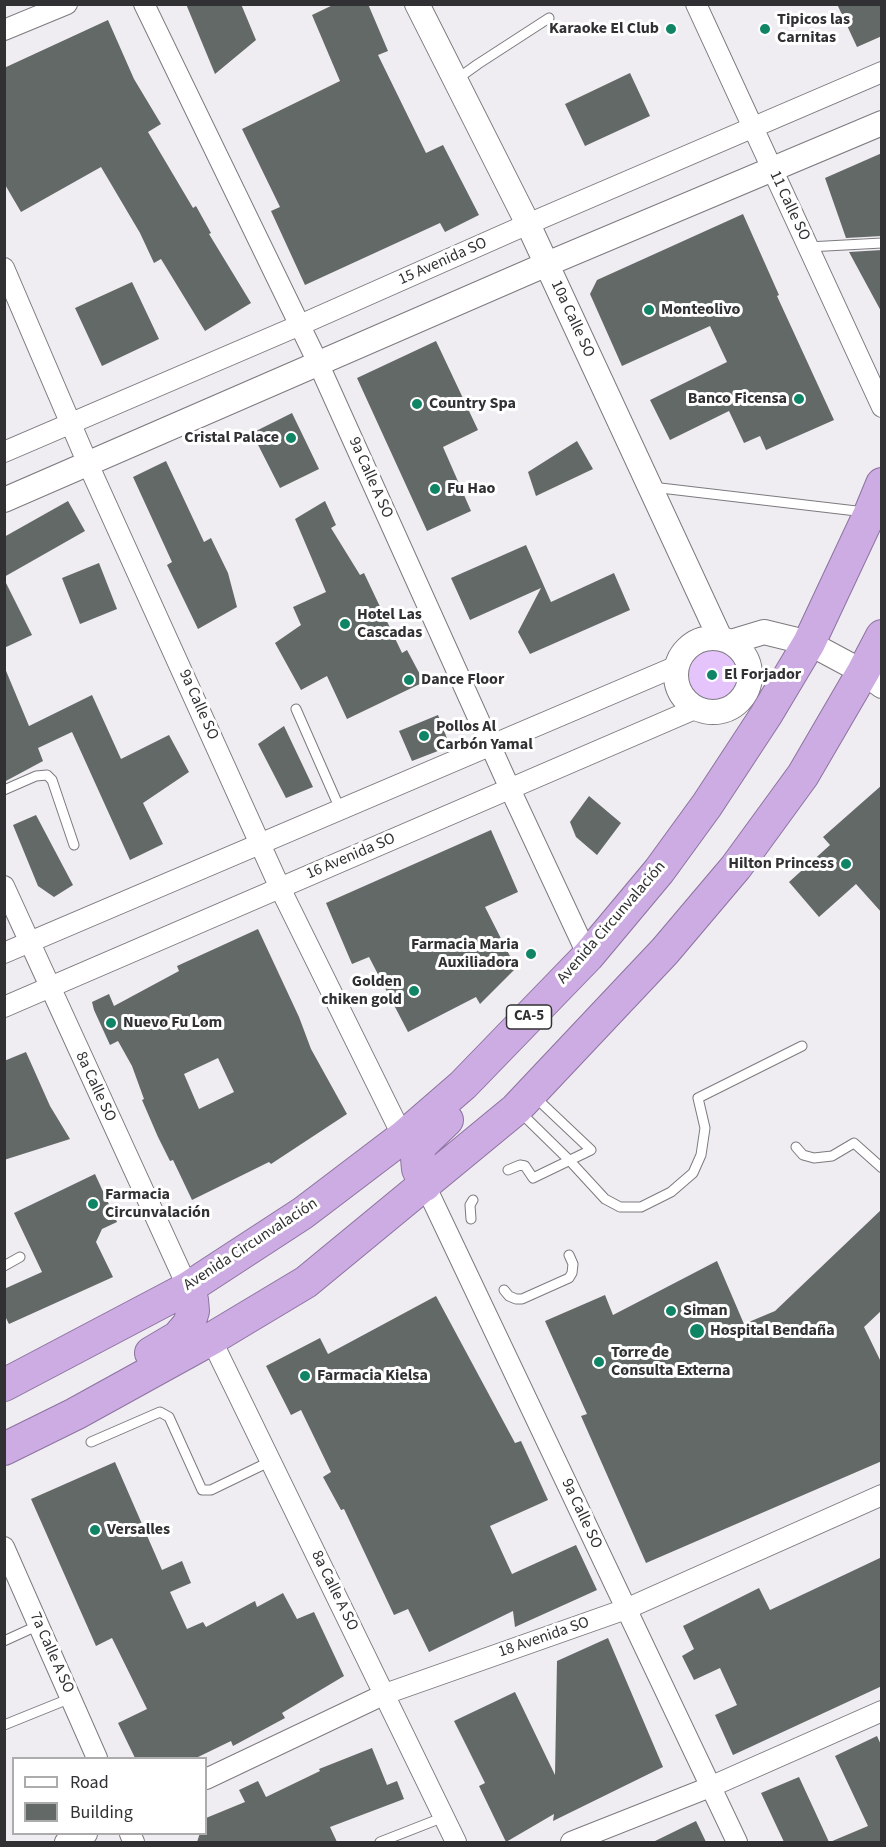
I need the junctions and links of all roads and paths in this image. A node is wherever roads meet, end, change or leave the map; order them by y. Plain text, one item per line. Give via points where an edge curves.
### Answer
1 (66, 4) edge
2 (144, 4) edge
3 (417, 4) edge
4 (696, 4) edge
5 (549, 18) dead end
6 (4, 30) edge
7 (882, 72) edge
8 (455, 81) junction
9 (882, 123) edge
10 (753, 128) junction
11 (772, 169) junction
12 (528, 224) junction
13 (882, 243) edge
14 (808, 247) junction
15 (547, 264) junction
16 (4, 268) edge
17 (300, 326) junction
18 (319, 365) junction
19 (882, 407) edge
20 (72, 424) junction
21 (4, 452) edge
22 (88, 464) junction
23 (882, 484) edge
24 (650, 487) junction
25 (4, 500) edge
26 (870, 513) junction
27 (882, 636) edge
28 (726, 640) junction
29 (809, 643) junction
30 (677, 666) junction
31 (872, 679) edge
32 (755, 706) junction
33 (697, 708) junction
34 (296, 709) dead end
35 (490, 745) junction
36 (510, 789) junction
37 (4, 790) edge
38 (340, 809) junction
39 (260, 843) junction
40 (74, 845) dead end
41 (4, 886) edge
42 (280, 888) junction
43 (31, 941) junction
44 (4, 953) edge
45 (588, 956) junction
46 (49, 987) junction
47 (4, 1007) edge
48 (802, 1046) dead end
49 (463, 1085) junction
50 (524, 1101) junction
51 (402, 1137) junction
52 (796, 1147) dead end
53 (570, 1161) junction
54 (882, 1168) edge
55 (508, 1170) dead end
56 (425, 1185) junction
57 (473, 1200) dead end
58 (471, 1219) dead end
59 (569, 1255) dead end
60 (20, 1257) dead end
61 (4, 1266) edge
62 (188, 1288) junction
63 (504, 1290) dead end
64 (211, 1339) junction
65 (5, 1383) edge
66 (75, 1414) junction
67 (91, 1442) dead end
68 (4, 1449) edge
69 (271, 1461) junction
70 (882, 1495) edge
71 (4, 1547) edge
72 (626, 1609) junction
73 (39, 1625) junction
74 (4, 1641) edge
75 (385, 1694) junction
76 (71, 1698) junction
77 (882, 1711) edge
78 (4, 1725) edge
79 (97, 1757) edge
80 (207, 1779) edge
81 (710, 1786) junction
82 (444, 1817) junction
83 (82, 1835) edge
84 (66, 1842) edge
85 (380, 1842) edge
86 (456, 1842) edge
87 (571, 1842) edge
88 (737, 1842) edge

1 - 6 street
2 - 17 street, 9a Calle A SO
3 - 8 street, 10a Calle SO
4 - 10 street, 11 Calle SO
5 - 8 lane
7 - 10 street, 15 Avenida SO
8 - 12 street, 10a Calle SO
9 - 11 street
10 - 11 street, 11 Calle SO
10 - 12 street, 15 Avenida SO
11 - 14 street, 11 Calle SO
11 - 15 street
12 - 15 street, 10a Calle SO
12 - 17 street, 15 Avenida SO
13 - 14 lane
14 - 19 street, 11 Calle SO
15 - 18 street
15 - 24 street, 10a Calle SO
16 - 20 street, 9a Calle SO
17 - 18 street, 9a Calle A SO
17 - 20 street, 15 Avenida SO
18 - 22 street
18 - 35 street, 9a Calle A SO
20 - 21 street, 15 Avenida SO
20 - 22 street, 9a Calle SO
22 - 25 street
22 - 39 street, 9a Calle SO
23 - 26 highway, Avenida Circunvalación / CA-5
24 - 26 lane
24 - 28 street, 10a Calle SO
26 - 29 highway, Avenida Circunvalación / CA-5
27 - 31 highway
28 - 29 street via 764,632
28 - 30 street via 698,640 681,655
28 - 32 street via 741,650 748,661
29 - 31 street
29 - 32 highway, Avenida Circunvalación / CA-5
30 - 33 street via 680,690 686,701
30 - 35 street
31 - 50 highway via 736,867 665,951
32 - 33 street via 709,712
32 - 45 highway, Avenida Circunvalación / CA-5 via 707,805 659,871
33 - 36 street, 16 Avenida SO
34 - 38 lane
35 - 36 street, 9a Calle A SO
35 - 38 street
36 - 42 street, 16 Avenida SO
36 - 45 street, 9a Calle A SO
37 - 40 lane via 47,775
38 - 39 street
39 - 42 street, 9a Calle SO
39 - 43 street
41 - 43 street, 8a Calle SO
42 - 46 street, 16 Avenida SO
42 - 51 street, 9a Calle SO
43 - 44 street
43 - 46 street, 8a Calle SO
45 - 49 highway, Avenida Circunvalación / CA-5
46 - 47 street, 16 Avenida SO
46 - 62 street, 8a Calle SO
48 - 53 lane via 698,1098 705,1128 701,1155 693,1173 671,1192 641,1207 620,1207 605,1199
49 - 51 highway, Avenida Circunvalación / CA-5
49 - 56 highway via 452,1115 421,1145 418,1169
50 - 53 lane
50 - 53 lane via 591,1150
50 - 56 highway
51 - 62 highway, Avenida Circunvalación / CA-5 via 303,1214
52 - 54 lane via 803,1155 814,1158 832,1156 854,1143
53 - 55 lane via 533,1178 525,1166
56 - 64 highway via 306,1282
56 - 72 street, 9a Calle SO
57 - 58 lane
59 - 63 lane via 573,1264 568,1278 522,1299 509,1296
60 - 61 lane
62 - 65 highway, Avenida Circunvalación / CA-5
62 - 66 highway via 194,1311 184,1331 90,1387
64 - 66 highway
64 - 69 street, 8a Calle A SO
66 - 68 highway
67 - 69 lane via 160,1412 169,1417 202,1490 211,1490
69 - 75 street, 8a Calle A SO
70 - 72 street, 18 Avenida SO
71 - 73 street, 7a Calle A SO
72 - 75 street, 18 Avenida SO
72 - 81 street, 9a Calle SO
73 - 74 lane
73 - 76 street, 7a Calle A SO
75 - 80 street, 18 Avenida SO
75 - 82 street, 8a Calle A SO
76 - 78 lane
76 - 79 street, 7a Calle A SO
77 - 81 street
81 - 87 street
81 - 88 street, 9a Calle SO
82 - 85 lane
82 - 86 street, 8a Calle A SO
83 - 84 street

